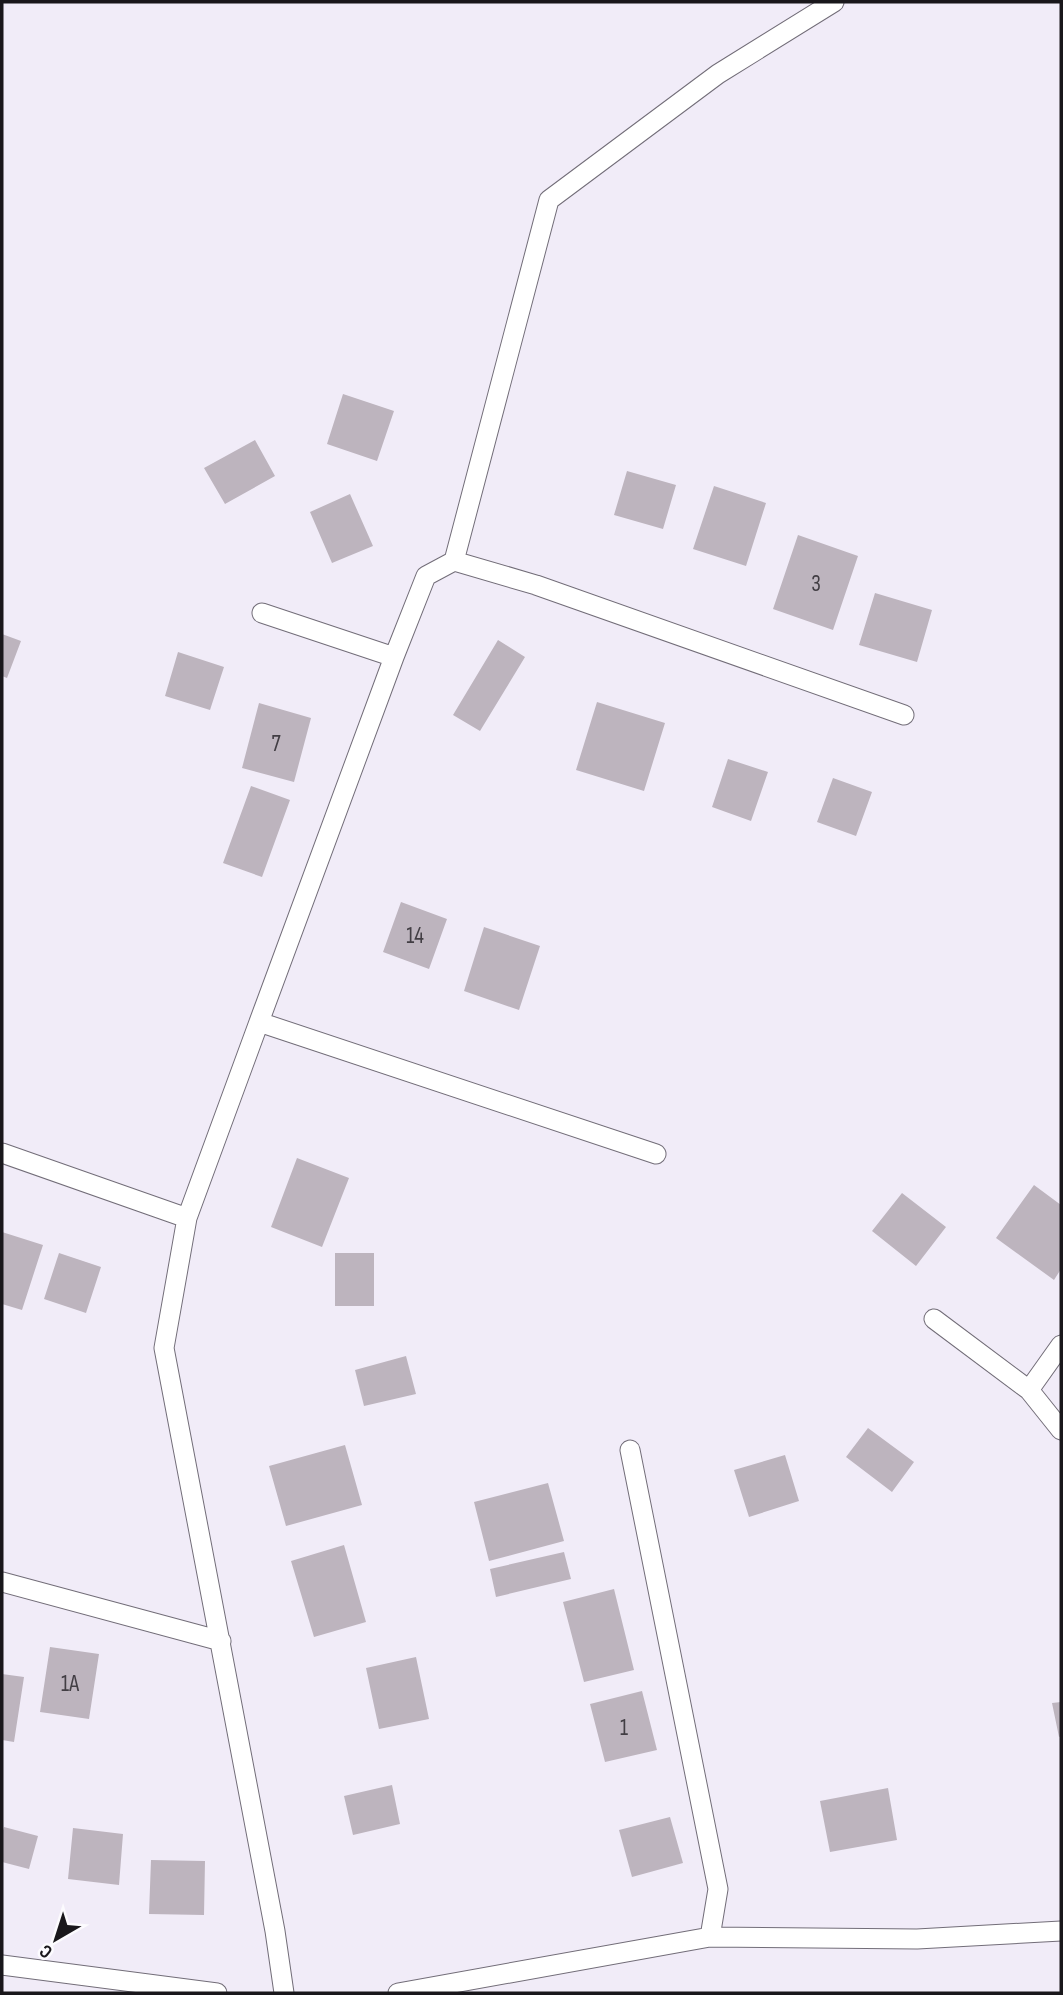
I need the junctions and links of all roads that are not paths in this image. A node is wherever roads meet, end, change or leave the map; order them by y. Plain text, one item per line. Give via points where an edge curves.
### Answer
1 (834, 2) edge
2 (453, 561) junction
3 (262, 614) dead end
4 (394, 657) junction
5 (904, 715) dead end
6 (259, 1022) junction
7 (2, 1153) edge
8 (656, 1154) dead end
9 (187, 1218) junction
10 (933, 1319) dead end
11 (1061, 1345) edge
12 (1029, 1390) junction
13 (1061, 1430) edge
14 (630, 1450) dead end
15 (2, 1582) edge
16 (221, 1641) junction
17 (1061, 1931) edge
18 (710, 1937) junction
19 (2, 1965) edge
20 (217, 1993) edge
21 (284, 1993) edge
22 (398, 1993) edge

1 - 2 lane via 718,74 549,200
2 - 4 lane via 426,576
2 - 5 lane via 536,585
3 - 4 lane
4 - 6 lane
6 - 8 lane
6 - 9 lane
7 - 9 lane
9 - 16 lane via 163,1348
10 - 12 lane
11 - 12 lane
12 - 13 lane
14 - 18 lane via 718,1889
15 - 16 lane
16 - 21 lane
17 - 18 lane via 917,1939
18 - 22 lane
19 - 20 lane

